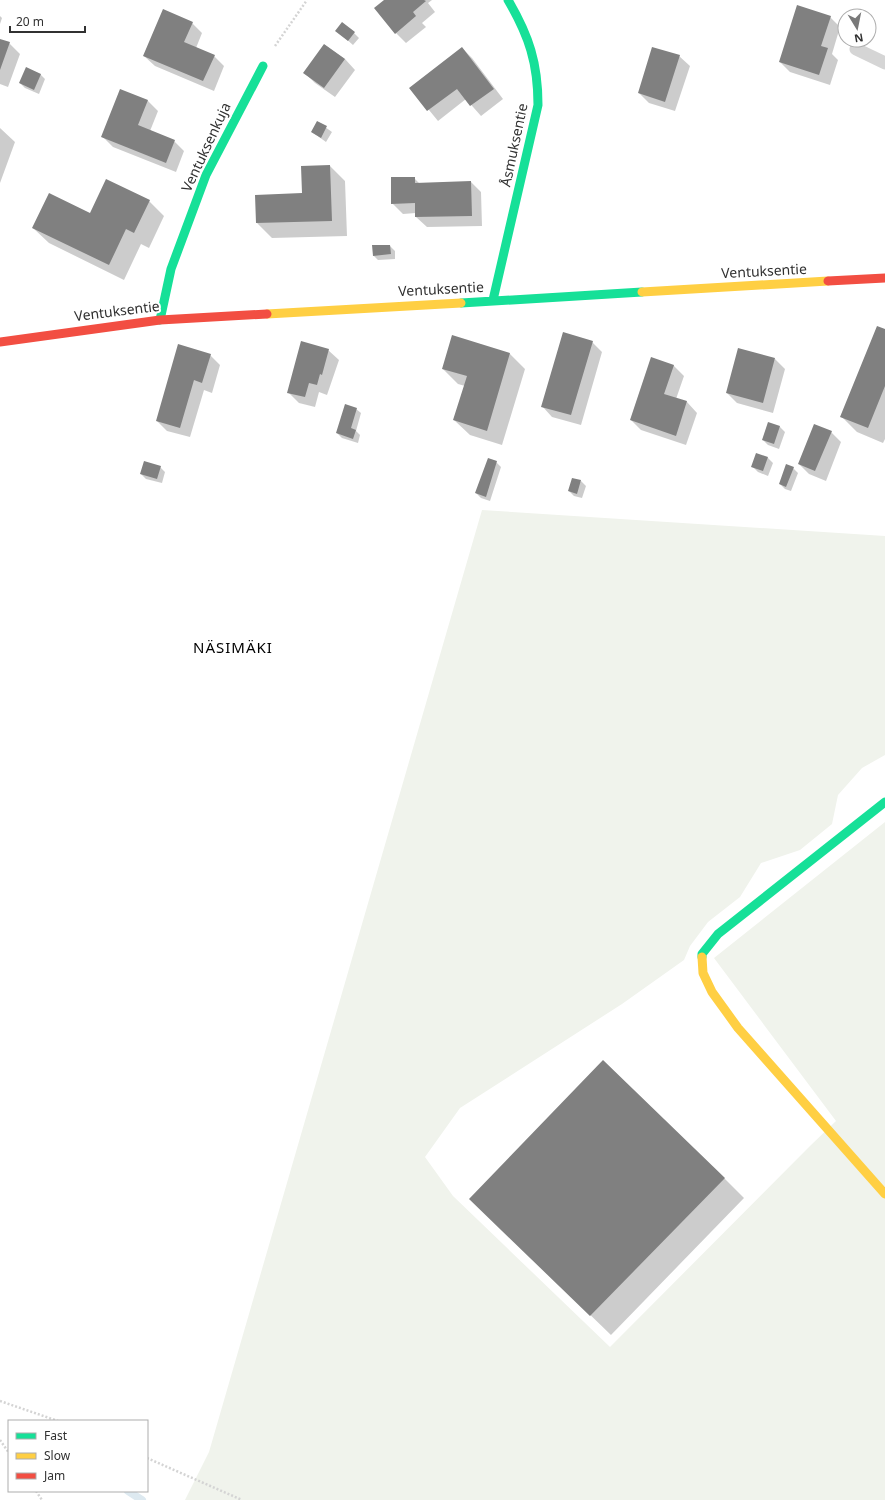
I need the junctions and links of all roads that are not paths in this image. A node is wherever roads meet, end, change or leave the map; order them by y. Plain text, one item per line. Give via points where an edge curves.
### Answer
1 (508, 0) edge
2 (856, 50) dead end
3 (885, 63) edge
4 (264, 66) road end
5 (885, 278) edge
6 (493, 300) junction
7 (160, 320) junction
8 (0, 342) edge
9 (885, 802) edge
10 (885, 1194) edge

1 - 6 street, Åsmuksentie via 534,51 538,105
2 - 3 lane
4 - 7 street, Ventuksenkuja via 206,175 171,269
5 - 6 street, Ventuksentie
6 - 7 street, Ventuksentie
7 - 8 street, Ventuksentie
9 - 10 street via 718,934 702,954 703,973 712,992 738,1028

